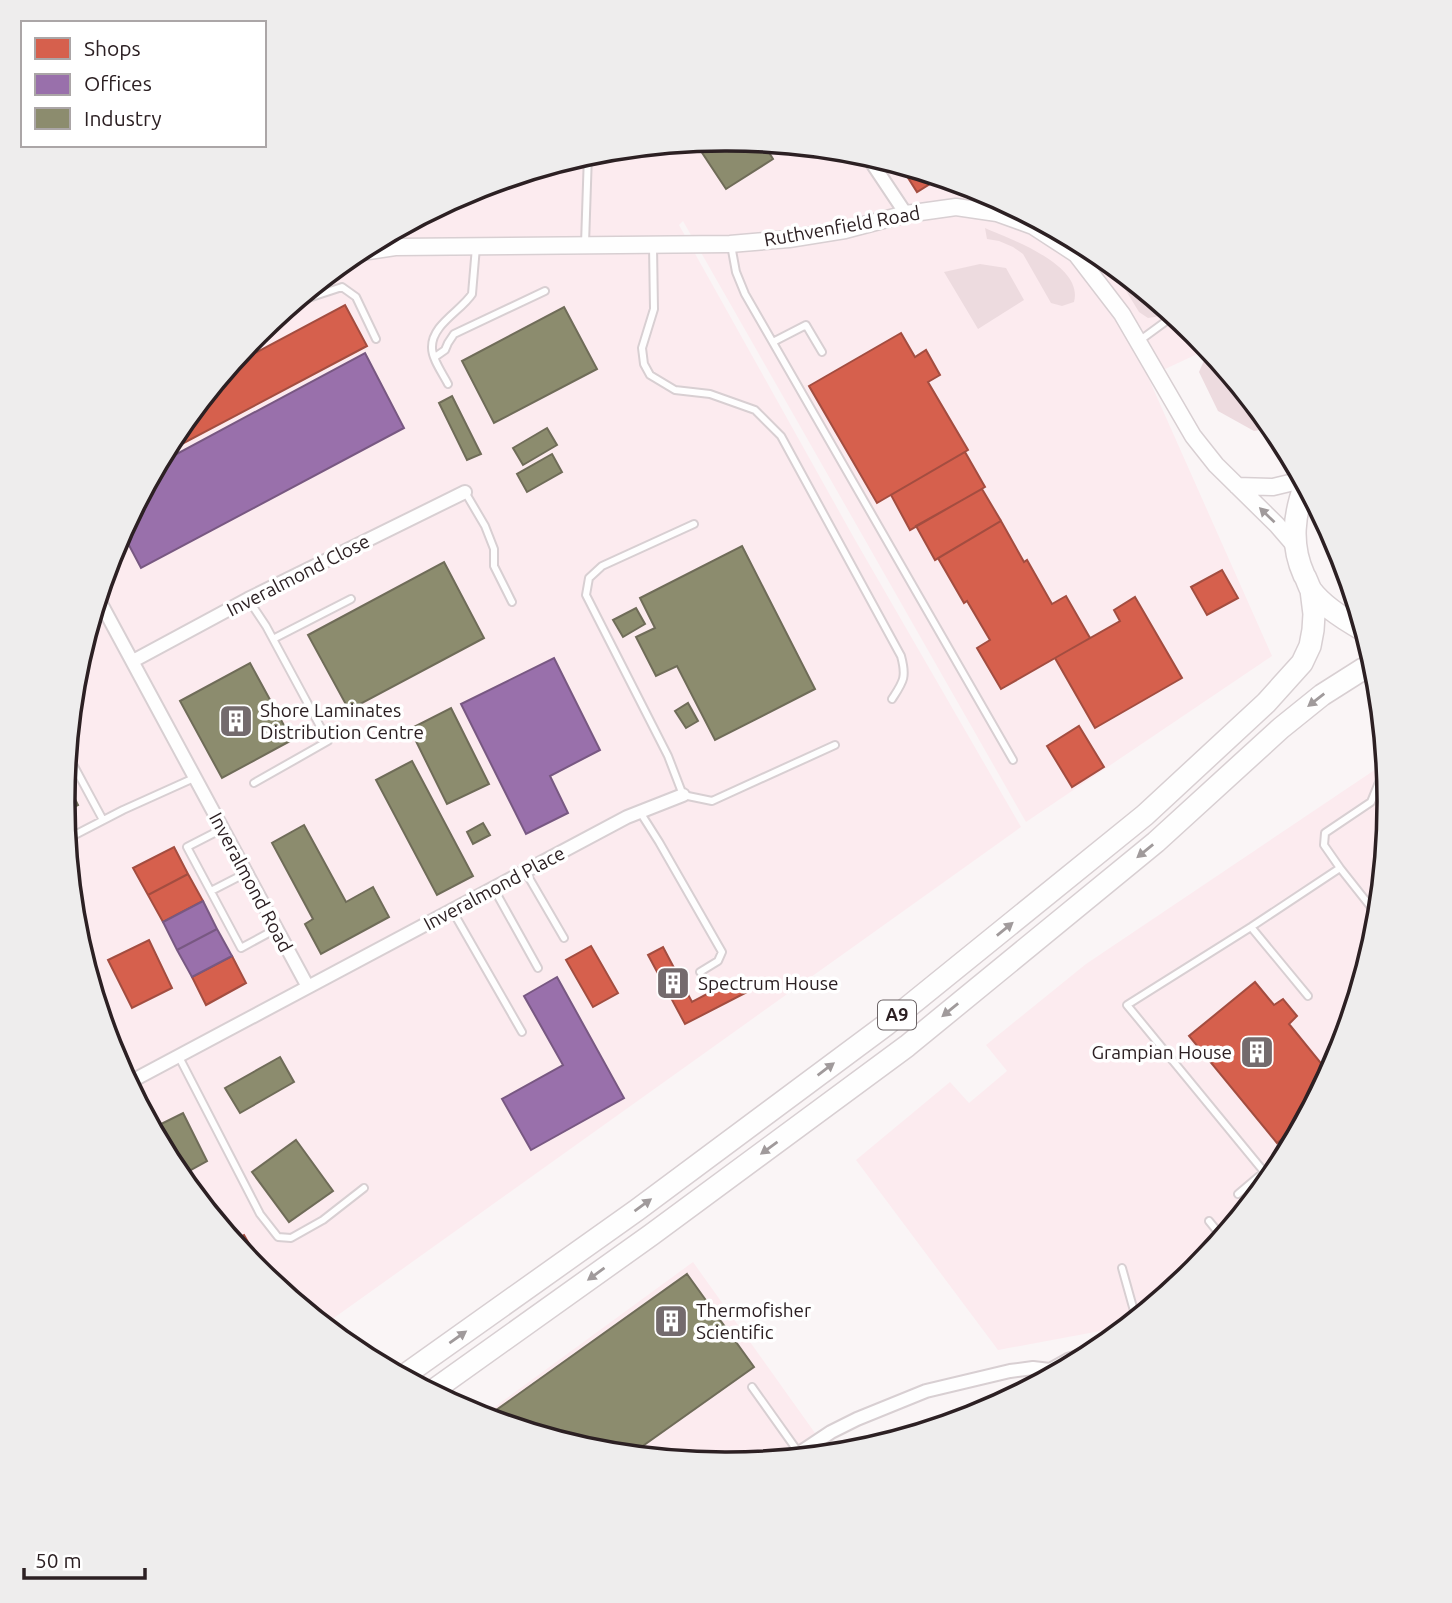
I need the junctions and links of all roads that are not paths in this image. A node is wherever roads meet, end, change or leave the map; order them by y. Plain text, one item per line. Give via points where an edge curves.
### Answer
1 (588, 166) edge
2 (875, 168) edge
3 (906, 214) junction
4 (1020, 221) edge
5 (399, 239) edge
6 (1056, 241) edge
7 (585, 244) junction
8 (653, 244) junction
9 (730, 244) junction
10 (476, 245) junction
11 (545, 291) dead end
12 (318, 295) edge
13 (1165, 321) edge
14 (376, 339) dead end
15 (1139, 341) junction
16 (773, 342) junction
17 (822, 352) dead end
18 (435, 357) junction
19 (448, 384) dead end
20 (1293, 482) edge
21 (1237, 486) junction
22 (465, 492) joint
23 (1300, 496) edge
24 (694, 523) dead end
25 (1296, 547) junction
26 (1311, 590) junction
27 (351, 598) dead end
28 (248, 599) junction
29 (512, 602) dead end
30 (105, 612) edge
31 (1352, 622) edge
32 (273, 639) junction
33 (133, 661) junction
34 (1363, 669) edge
35 (892, 699) dead end
36 (835, 745) dead end
37 (1013, 760) dead end
38 (76, 771) edge
39 (194, 778) junction
40 (254, 783) dead end
41 (1376, 789) edge
42 (683, 795) junction
43 (640, 812) junction
44 (103, 820) junction
45 (222, 829) junction
46 (77, 834) edge
47 (1340, 868) junction
48 (525, 872) junction
49 (246, 873) junction
50 (494, 888) junction
51 (211, 891) junction
52 (1368, 903) edge
53 (452, 910) junction
54 (1251, 927) junction
55 (276, 929) junction
56 (564, 938) dead end
57 (538, 968) dead end
58 (700, 972) dead end
59 (308, 987) junction
60 (1308, 996) dead end
61 (522, 1032) dead end
62 (179, 1057) junction
63 (137, 1078) edge
64 (1262, 1170) edge
65 (1255, 1180) edge
66 (364, 1188) dead end
67 (1238, 1195) dead end
68 (1209, 1222) dead end
69 (1216, 1230) edge
70 (1122, 1268) dead end
71 (1133, 1309) edge
72 (411, 1370) edge
73 (1041, 1370) edge
74 (440, 1386) edge
75 (752, 1387) dead end
76 (808, 1447) edge
77 (791, 1449) edge

1 - 7 lane
2 - 3 street
3 - 4 street, Ruthvenfield Road via 956,207
3 - 9 street, Ruthvenfield Road via 845,230
5 - 10 street, Ruthvenfield Road
6 - 15 street, Ruthvenfield Road via 1076,254
7 - 8 street, Ruthvenfield Road
7 - 10 street, Ruthvenfield Road
8 - 9 street, Ruthvenfield Road
8 - 35 lane via 654,309 642,348 644,364 650,375 675,390 710,394 755,410 781,436 901,656 904,681
9 - 16 lane via 739,281
10 - 18 lane via 472,294 440,327 433,339
11 - 18 lane via 454,334 446,351
12 - 14 lane via 342,287 356,297
13 - 15 lane
15 - 21 street, Ruthvenfield Road via 1193,436
16 - 17 lane via 806,325
16 - 37 lane
18 - 19 lane
20 - 21 street via 1273,488
25 -> 21 street, Ruthvenfield Road
22 - 28 street, Inveralmond Close
22 - 29 lane via 485,526 494,549 494,566
23 - 25 highway via 1294,525
24 - 42 lane via 602,566 589,578 586,595 668,756
25 - 26 highway
26 - 31 highway
72 -> 26 highway, A9 via 887,1024 1145,815 1266,704 1302,663 1313,630
27 - 32 lane
28 - 32 lane
28 - 33 street, Inveralmond Close
30 - 33 street, Inveralmond Road
32 - 40 lane via 328,741
33 - 39 street, Inveralmond Road
34 -> 74 highway, A9 via 1281,728 1156,842 908,1045
36 - 42 lane via 712,802
38 - 44 lane
39 - 44 lane
39 - 45 street, Inveralmond Road
41 - 47 lane via 1371,802 1325,833 1324,845
42 - 43 street, Inveralmond Place
43 - 48 street, Inveralmond Place
43 - 58 lane via 722,952 718,961
44 - 46 lane
45 - 49 street, Inveralmond Road
45 - 51 lane via 187,847
47 - 52 lane
47 - 54 lane
48 - 50 street, Inveralmond Place
48 - 56 lane
49 - 51 lane
49 - 55 street, Inveralmond Road
50 - 53 street, Inveralmond Place
50 - 57 lane
51 - 55 lane via 241,948
53 - 59 street, Inveralmond Place
53 - 61 lane
54 - 60 lane
54 - 64 lane via 1126,1005
55 - 59 street, Inveralmond Road
59 - 62 street
62 - 63 street
62 - 66 lane via 260,1214 278,1237 291,1238 323,1220
65 - 67 lane
68 - 69 lane
70 - 71 lane
73 - 76 street via 1010,1371 926,1391 857,1419
75 - 77 lane

